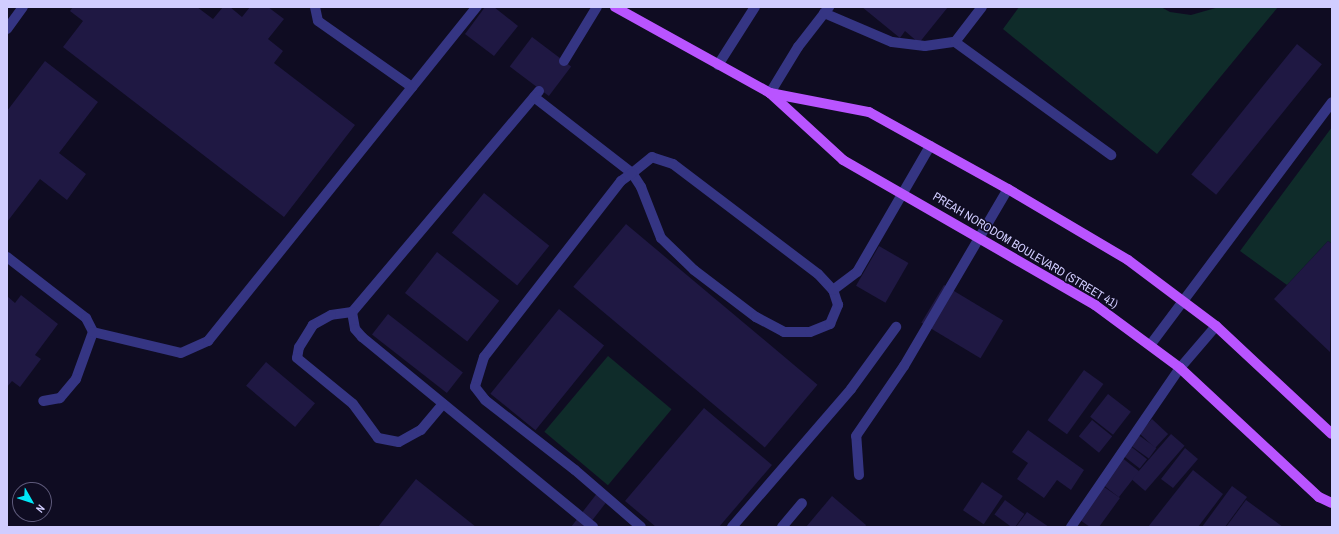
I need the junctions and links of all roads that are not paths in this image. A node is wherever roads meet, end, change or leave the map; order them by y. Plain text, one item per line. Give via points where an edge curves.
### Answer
1 (23, 7) edge
2 (315, 7) edge
3 (477, 7) edge
4 (597, 7) edge
5 (615, 7) edge
6 (755, 7) edge
7 (982, 7) edge
8 (827, 10) edge
9 (7, 29) edge
10 (955, 42) junction
11 (564, 61) dead end
12 (718, 64) junction
13 (412, 87) junction
14 (770, 93) junction
15 (1332, 102) edge
16 (930, 146) junction
17 (1111, 155) dead end
18 (632, 173) junction
19 (1008, 189) junction
20 (903, 195) junction
21 (980, 238) junction
22 (7, 257) edge
23 (833, 290) junction
24 (1184, 300) junction
25 (352, 312) junction
26 (1216, 326) junction
27 (896, 327) dead end
28 (94, 332) junction
29 (1151, 344) junction
30 (1180, 368) junction
31 (43, 401) dead end
32 (443, 404) junction
33 (1332, 434) edge
34 (859, 475) dead end
35 (802, 503) dead end
36 (1332, 503) edge
37 (593, 527) edge
38 (641, 527) edge
39 (732, 527) edge
40 (782, 527) edge
41 (1070, 527) edge

1 - 9 lane
2 - 13 lane via 318,21
3 - 13 lane
4 - 11 lane
5 - 12 main road, PREAH NORODOM BOULEVARD (STREET 41)
6 - 12 lane
7 - 10 lane
8 - 10 lane via 892,42 925,46
8 - 14 lane via 798,47
10 - 17 lane
12 - 14 main road, PREAH NORODOM BOULEVARD (STREET 41)
13 - 28 lane via 208,340 182,353
14 - 16 main road, PREAH NORODOM BOULEVARD (STREET 41) via 869,112
14 - 20 main road, PREAH NORODOM BOULEVARD (STREET 41) via 843,160
15 - 24 lane
16 - 19 main road, PREAH NORODOM BOULEVARD (STREET 41)
16 - 20 lane
18 - 23 lane via 652,157 673,164 818,274
18 - 23 lane via 641,187 661,238 694,270 756,318 784,332 810,332 830,324 838,305
18 - 25 lane via 537,94
18 - 38 lane via 621,181 484,357 475,387 485,400 575,470
19 - 21 lane
19 - 24 main road, PREAH NORODOM BOULEVARD (STREET 41) via 1128,260
20 - 21 main road, PREAH NORODOM BOULEVARD (STREET 41)
20 - 23 lane via 857,272
21 - 29 main road, PREAH NORODOM BOULEVARD (STREET 41) via 1095,305
21 - 34 lane via 904,366 856,436
22 - 28 lane via 86,318
24 - 26 main road, PREAH NORODOM BOULEVARD (STREET 41)
24 - 29 lane
25 - 32 lane via 355,329 362,338
25 - 32 lane via 331,315 313,325 299,347 297,358 353,404 378,438 399,442 421,430
26 - 30 lane
26 - 33 main road, PREAH NORODOM BOULEVARD (STREET 41)
27 - 39 lane via 851,389
28 - 31 lane via 76,379 60,398
29 - 30 main road, PREAH NORODOM BOULEVARD (STREET 41)
30 - 36 main road, PREAH NORODOM BOULEVARD (STREET 41) via 1319,497
30 - 41 lane
32 - 37 lane
35 - 40 lane

